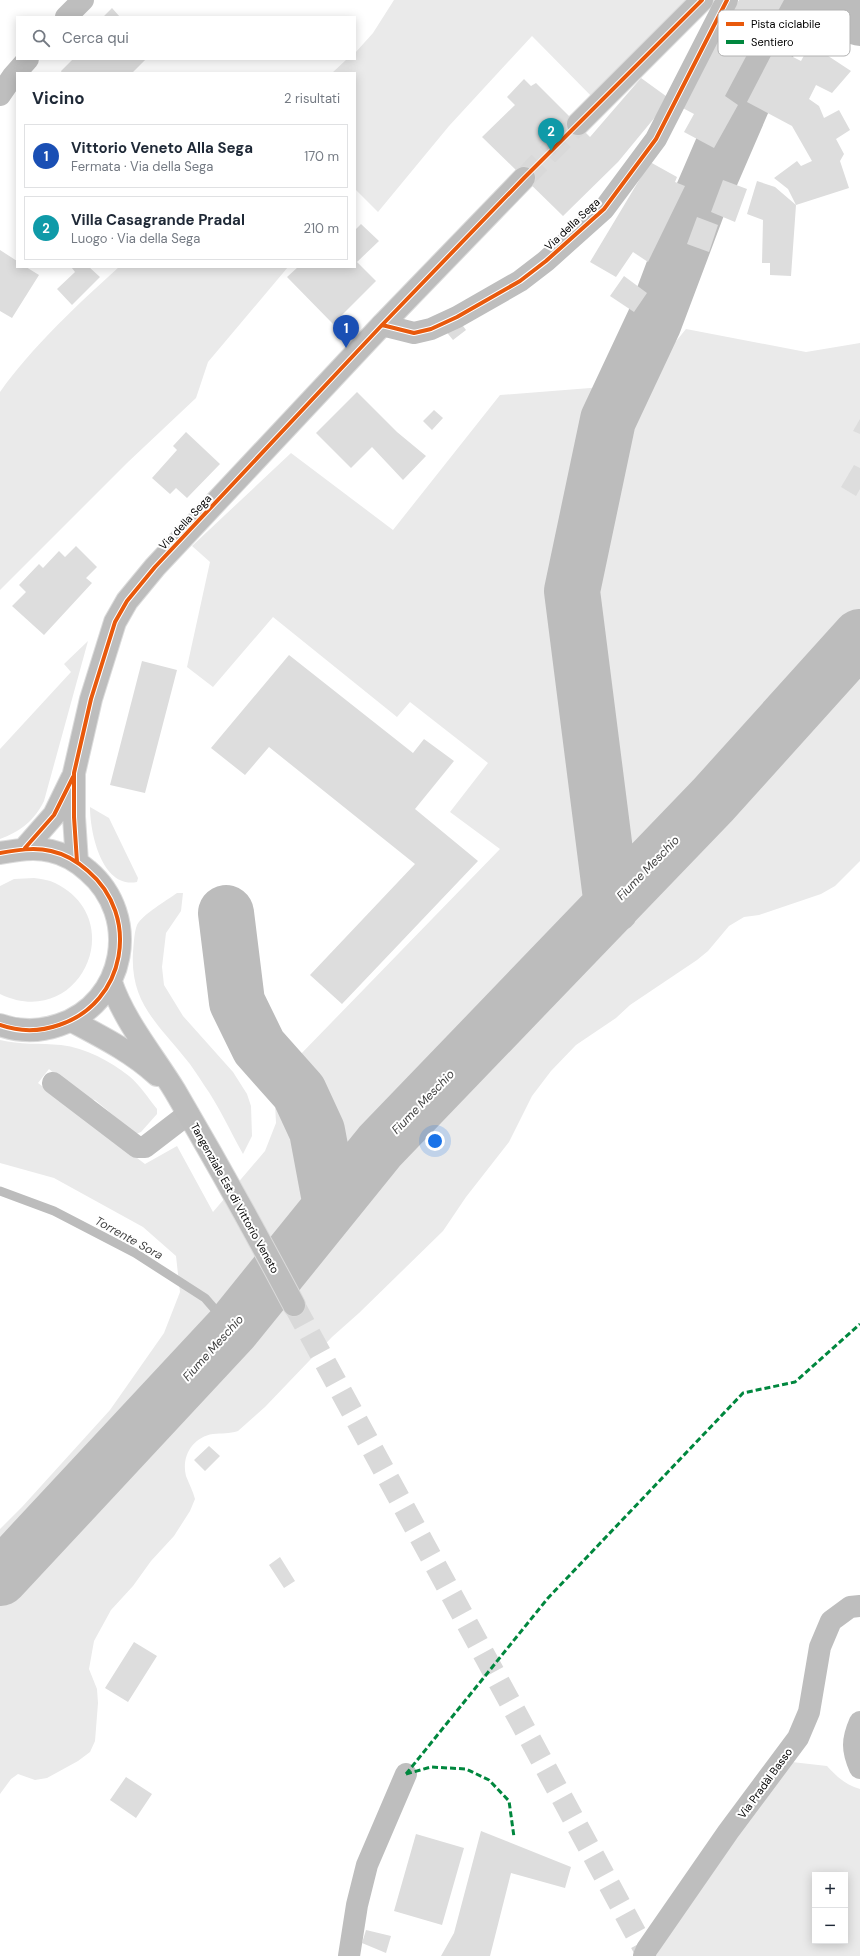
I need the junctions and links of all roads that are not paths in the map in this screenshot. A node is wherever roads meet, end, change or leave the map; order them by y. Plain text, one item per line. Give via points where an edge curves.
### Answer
1 (84, 0) edge
2 (702, 0) edge
3 (727, 0) edge
4 (722, 10) edge
5 (67, 16) edge
6 (718, 18) edge
7 (27, 60) edge
8 (17, 72) edge
9 (16, 73) edge
10 (0, 95) edge
11 (578, 124) tunnel mouth
12 (524, 178) tunnel mouth
13 (382, 325) junction
14 (74, 773) junction
15 (25, 848) junction
16 (0, 853) edge
17 (77, 862) junction
18 (111, 982) junction
19 (72, 1021) junction
20 (0, 1025) edge
21 (53, 1083) dead end
22 (175, 1091) junction
23 (188, 1114) junction
24 (294, 1305) tunnel mouth
25 (860, 1606) edge
26 (860, 1722) edge
27 (860, 1768) edge
28 (406, 1774) dead end
29 (349, 1956) edge
30 (644, 1956) edge

1 - 5 street
2 - 11 main road
3 - 4 street, Via della Sega
6 - 13 street, Via della Sega via 656,139 604,209 520,281 457,317 431,329 414,333
7 - 8 street
9 - 10 street
12 - 13 main road, Via della Sega
13 - 14 main road, Via della Sega via 155,567 127,602 115,622 105,651
14 - 15 main road, Via della Sega via 54,815
14 - 17 main road, Via della Sega
15 - 16 main road
15 - 17 main road via 52,851
17 - 18 main road via 98,879 113,902 120,935 119,956
18 - 19 main road via 94,1004
18 - 22 main road, Tangenziale Est di Vittorio Veneto via 135,1031
19 - 20 main road via 44,1030 15,1030
19 - 22 main road, Tangenziale Est di Vittorio Veneto via 143,1062
21 - 23 street via 137,1148 145,1148
22 - 23 main road, Tangenziale Est di Vittorio Veneto
23 - 24 main road, Tangenziale Est di Vittorio Veneto
25 - 30 street, Via Pradàl Basso via 850,1607 831,1621 820,1647 809,1712 798,1738 724,1839
26 - 27 street via 853,1752
28 - 29 street via 367,1865 357,1905

